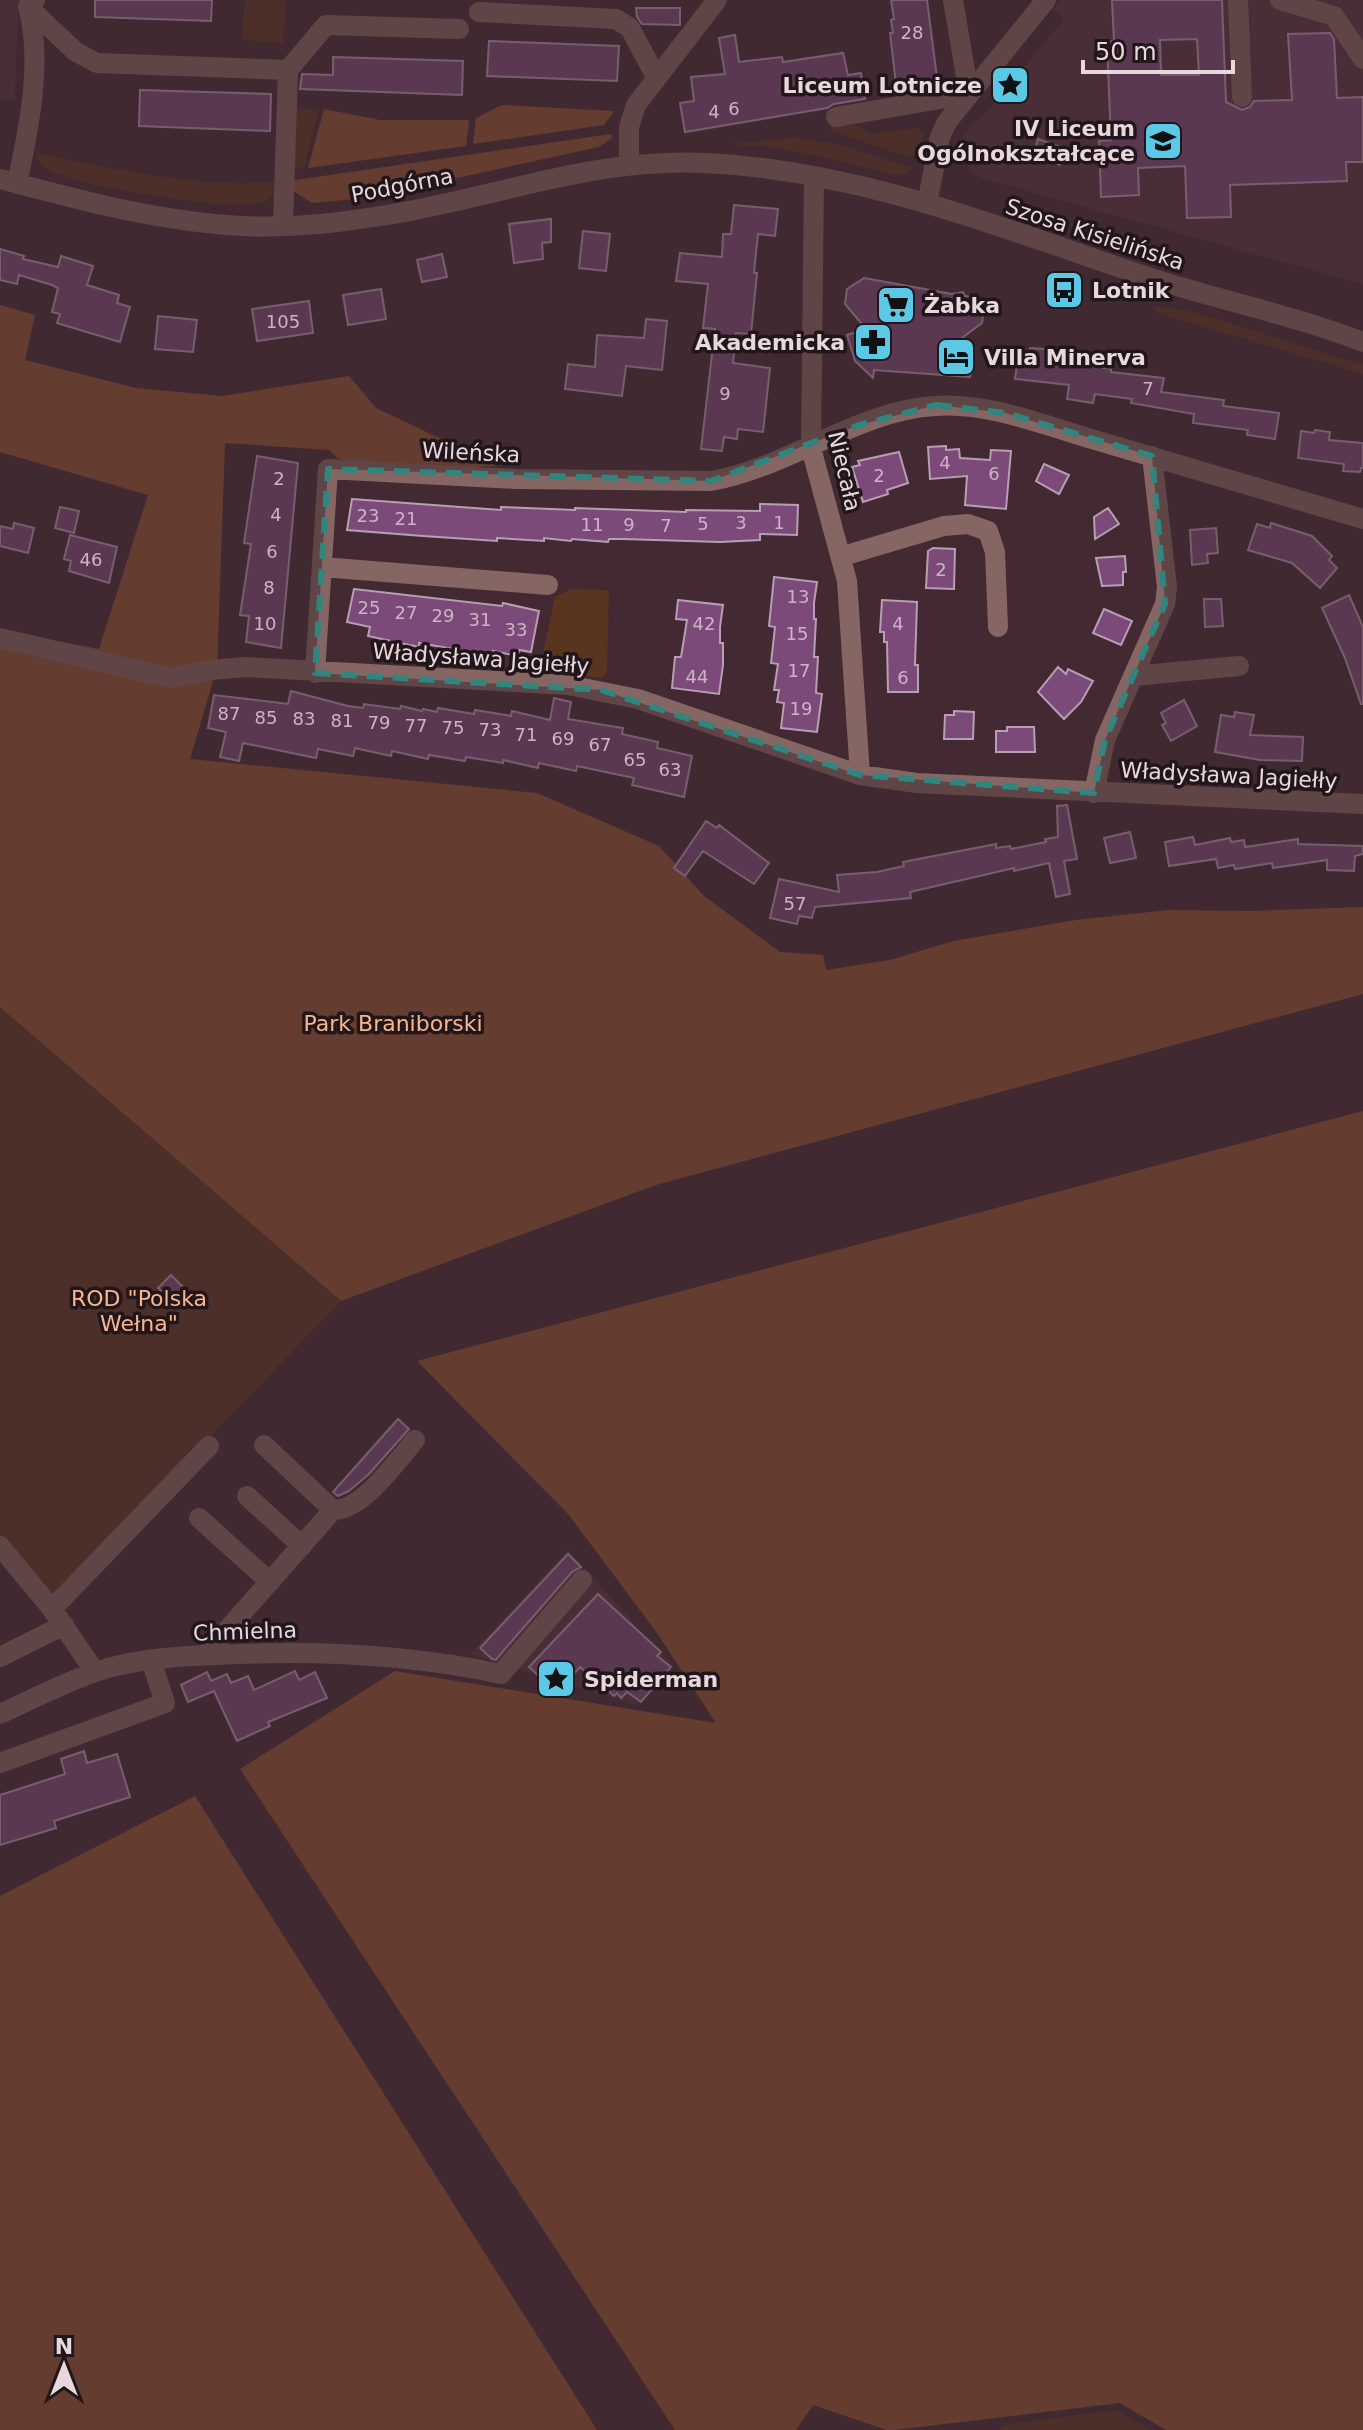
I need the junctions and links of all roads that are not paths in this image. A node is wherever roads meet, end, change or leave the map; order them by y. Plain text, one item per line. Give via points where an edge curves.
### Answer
1 (717, 0) edge
2 (953, 0) edge
3 (1046, 0) edge
4 (1238, 0) edge
5 (1280, 0) edge
6 (30, 3) edge
7 (479, 12) dead end
8 (459, 29) dead end
9 (1363, 59) edge
10 (288, 70) junction
11 (656, 77) junction
12 (969, 94) junction
13 (1242, 97) dead end
14 (836, 117) dead end
15 (629, 166) junction
16 (814, 177) junction
17 (9, 181) edge
18 (927, 204) junction
19 (283, 225) junction
20 (1362, 341) edge
21 (811, 448) junction
22 (1152, 456) junction
23 (1363, 519) edge
24 (843, 556) junction
25 (322, 567) junction
26 (548, 585) dead end
27 (998, 627) dead end
28 (0, 638) edge
29 (1239, 666) dead end
30 (315, 673) junction
31 (1133, 676) junction
32 (860, 775) junction
33 (1094, 793) junction
34 (1362, 805) edge
35 (415, 1440) dead end
36 (264, 1445) dead end
37 (209, 1446) dead end
38 (247, 1496) dead end
39 (333, 1510) junction
40 (199, 1518) dead end
41 (0, 1546) edge
42 (302, 1546) junction
43 (582, 1580) dead end
44 (270, 1582) junction
45 (58, 1617) junction
46 (205, 1655) junction
47 (0, 1657) edge
48 (151, 1660) junction
49 (95, 1672) junction
50 (0, 1714) edge
51 (0, 1763) edge

1 - 11 street
2 - 12 street
3 - 12 street
4 - 13 street
5 - 9 street via 1334,16
6 - 10 street via 76,52 97,63
6 - 17 street via 32,88
7 - 11 street via 616,19 630,28
8 - 10 street via 326,25
10 - 19 street
11 - 15 street via 636,105 629,127
12 - 14 street
12 - 18 street via 940,137
15 - 16 street, Podgórna via 708,163
15 - 19 street, Podgórna via 546,178 375,217
16 - 18 street, Szosa Kisielińska
16 - 21 street, Niecała
17 - 19 street, Podgórna via 178,219 230,226
18 - 20 street, Szosa Kisielińska
21 - 22 street via 859,425 936,405 1005,413
21 - 24 street, Niecała
21 - 25 street, Wileńska via 711,481 516,479 328,469
22 - 23 street
22 - 31 street, Władysława Jagiełły via 1167,587 1165,604
24 - 27 street via 944,526 968,524 988,531 995,552
24 - 32 street, Niecała
25 - 26 street
25 - 30 street, Wileńska
28 - 30 street, Władysława Jagiełły via 170,678 245,667
29 - 31 street
30 - 32 street, Władysława Jagiełły via 601,690
31 - 33 street, Władysława Jagiełły via 1105,740
32 - 33 street, Władysława Jagiełły
33 - 34 street, Władysława Jagiełły
35 - 39 street via 363,1498 344,1510
36 - 39 street
37 - 45 street
38 - 42 street
39 - 42 street
40 - 44 street
41 - 45 street
42 - 44 street
43 - 46 street, Chmielna via 501,1674 383,1657 280,1651
44 - 46 street
45 - 47 street
45 - 49 street
46 - 48 street, Chmielna
48 - 49 street, Chmielna
48 - 51 street via 165,1703
49 - 50 street, Chmielna

